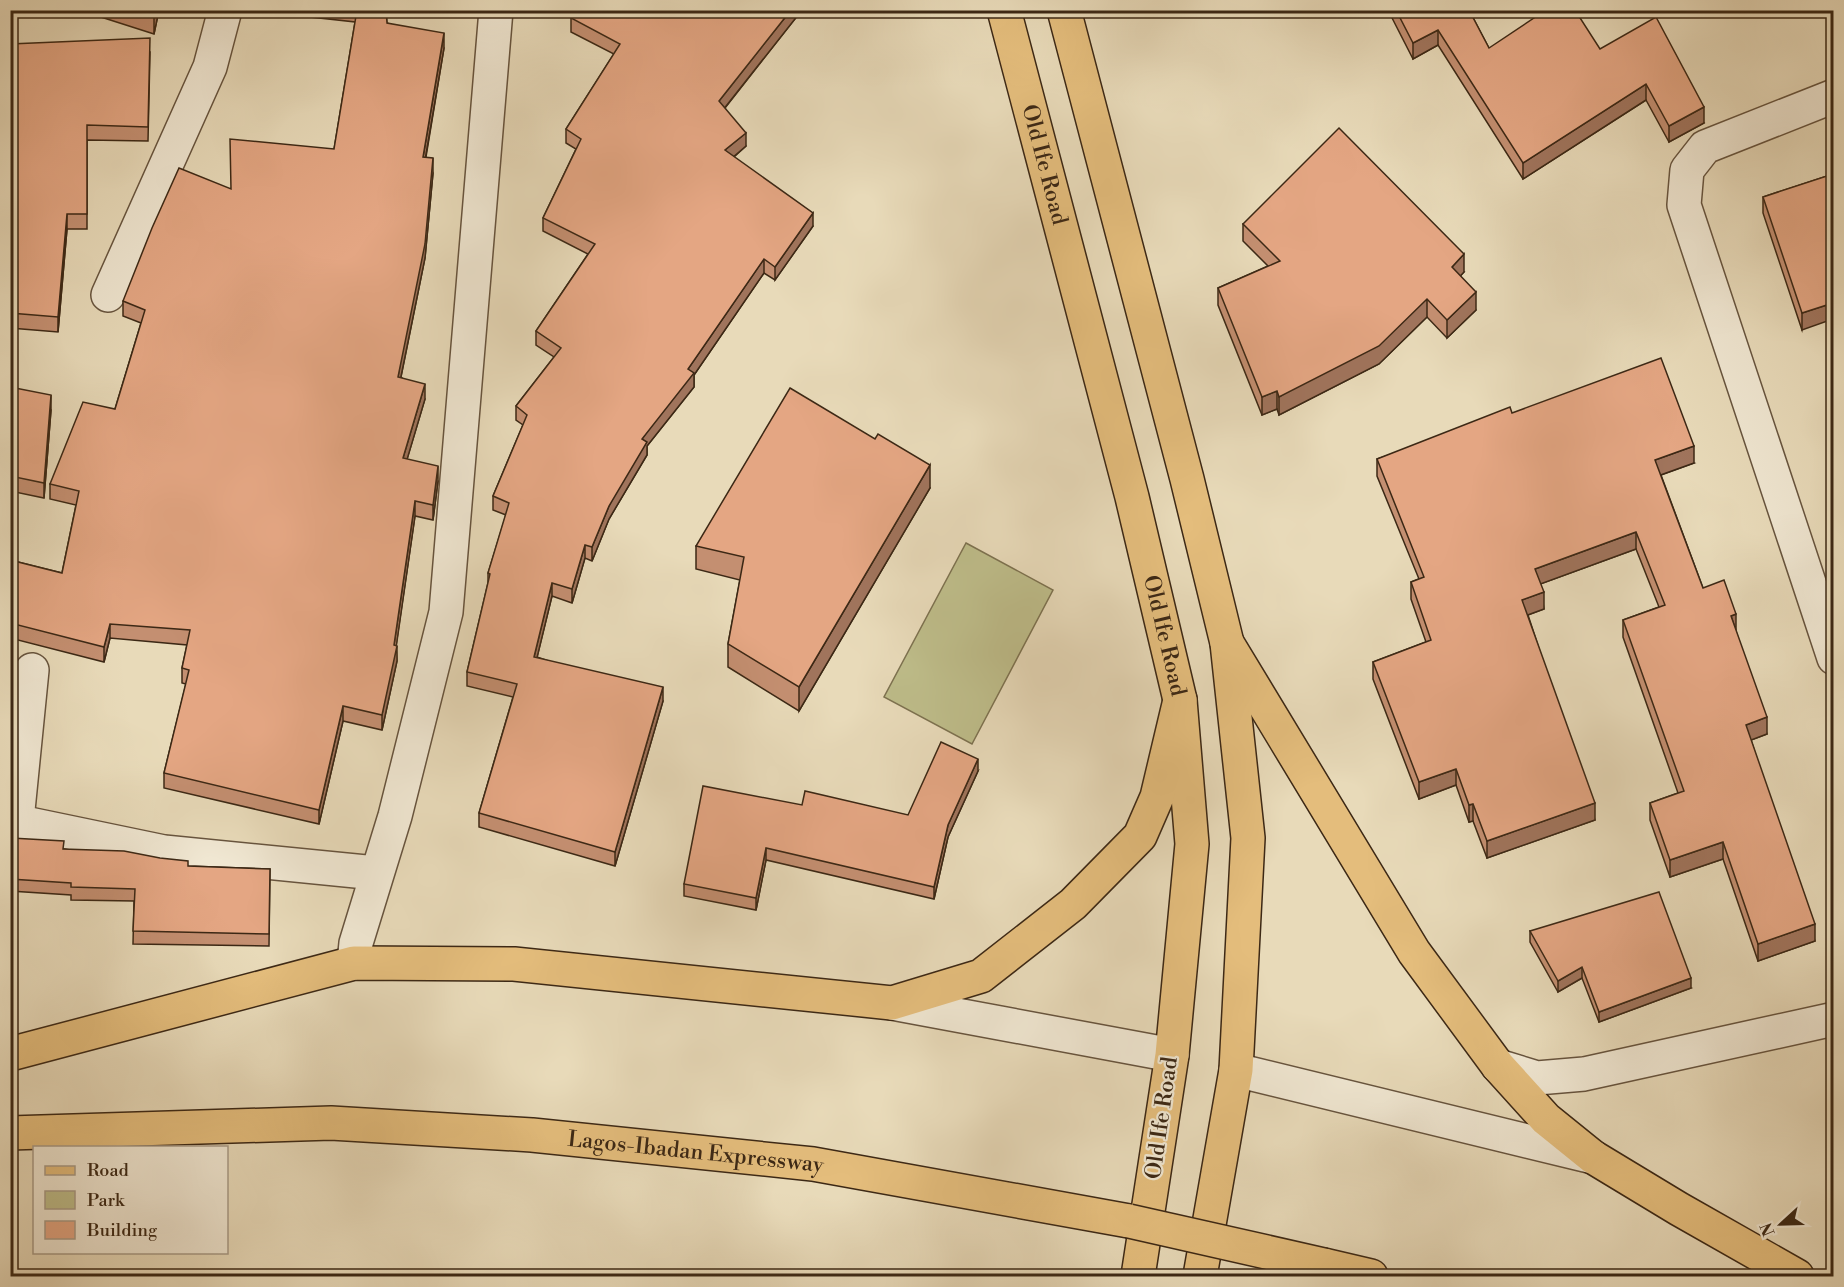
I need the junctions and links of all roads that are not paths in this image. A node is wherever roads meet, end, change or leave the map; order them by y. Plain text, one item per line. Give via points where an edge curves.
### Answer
1 (225, 10) edge
2 (496, 10) edge
3 (1004, 10) edge
4 (1064, 10) edge
5 (1833, 96) edge
6 (108, 295) dead end
7 (1227, 643) junction
8 (1833, 658) edge
9 (32, 670) dead end
10 (1180, 700) junction
11 (14, 820) edge
12 (376, 873) junction
13 (354, 963) junction
14 (892, 1003) junction
15 (1833, 1019) edge
16 (10, 1054) edge
17 (1172, 1055) junction
18 (1498, 1066) junction
19 (1236, 1070) junction
20 (10, 1133) edge
21 (1593, 1157) junction
22 (1138, 1276) edge
23 (1200, 1276) edge
24 (1371, 1276) edge
25 (1797, 1276) edge

1 - 6 street via 210,67
2 - 12 street via 446,612 395,816
3 - 10 main road, Old Ife Road via 1132,497
4 - 7 main road
5 - 8 street via 1705,147 1686,170 1684,205
7 - 18 main road via 1414,952
7 - 19 main road via 1248,838
9 - 11 street
10 - 14 main road via 1157,797 1140,836 1073,904 981,976
10 - 17 main road, Old Ife Road via 1192,844
11 - 12 street via 164,852
12 - 13 street
13 - 14 main road via 514,964
13 - 16 main road
14 - 17 street
15 - 18 street via 1584,1074 1537,1078
17 - 22 main road, Old Ife Road
18 - 21 main road via 1546,1119
19 - 21 street
19 - 23 main road
20 - 24 main road, Lagos-Ibadan Expressway, bridge via 331,1123 532,1135 813,1164 1129,1221
21 - 25 main road

